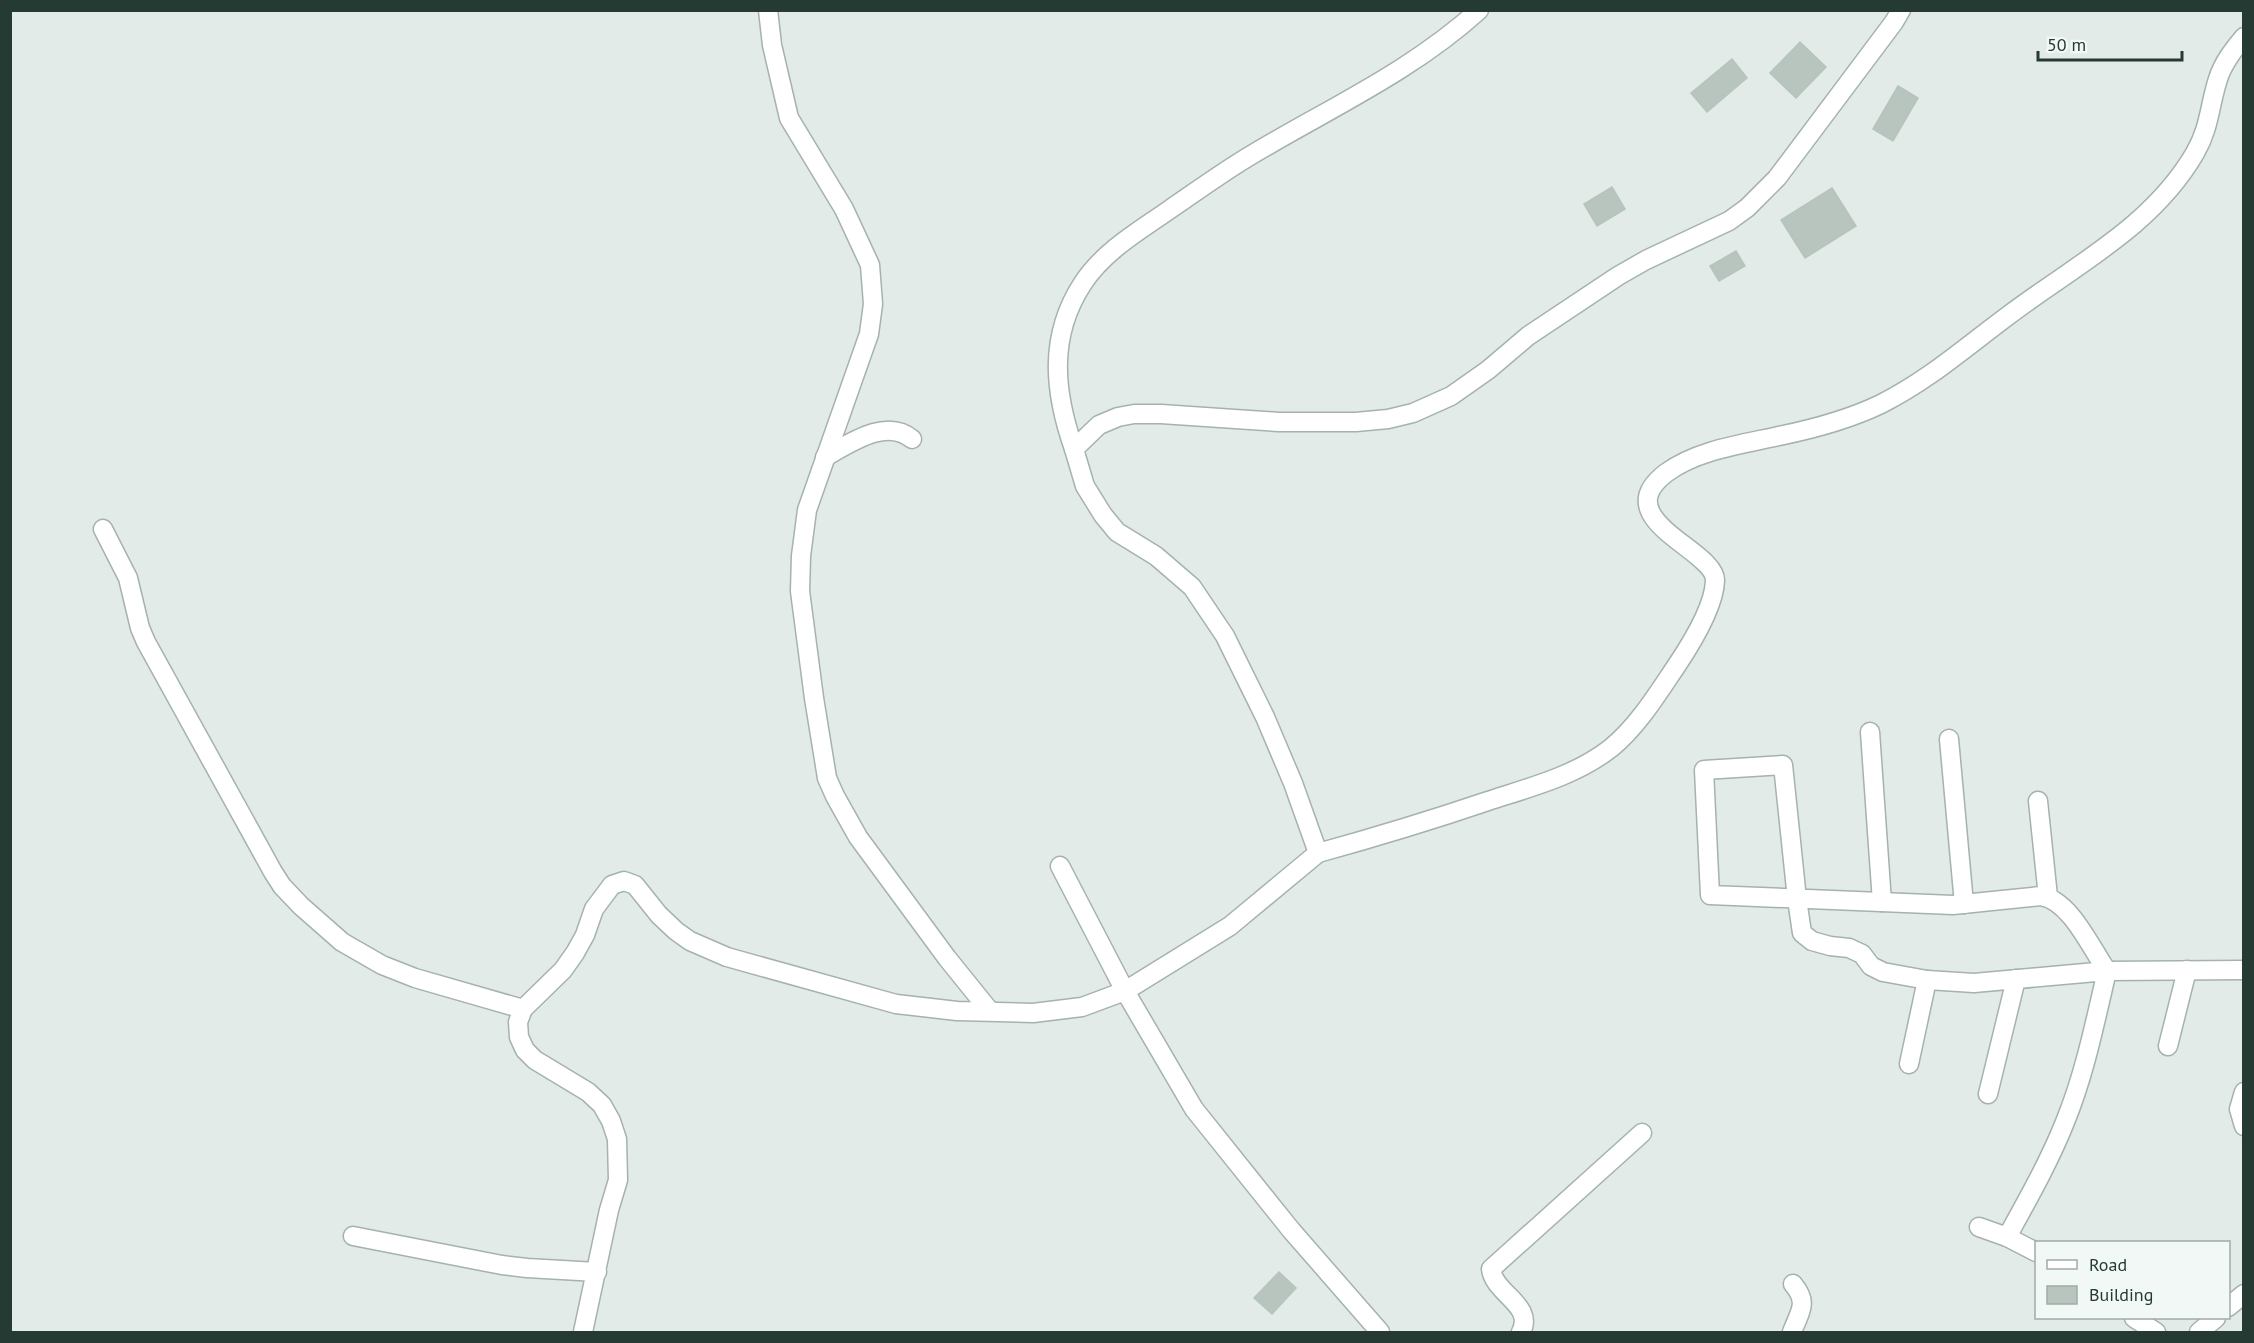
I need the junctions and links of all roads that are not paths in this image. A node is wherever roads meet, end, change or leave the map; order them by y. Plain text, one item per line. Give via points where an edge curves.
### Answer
1 (768, 10) edge
2 (1479, 10) edge
3 (1901, 10) edge
4 (2244, 37) edge
5 (912, 440) dead end
6 (1074, 449) junction
7 (825, 456) junction
8 (103, 529) dead end
9 (1870, 732) dead end
10 (1949, 739) dead end
11 (2038, 801) dead end
12 (1318, 853) junction
13 (1060, 866) dead end
14 (2048, 897) junction
15 (1797, 899) junction
16 (1881, 902) junction
17 (1964, 904) junction
18 (2187, 970) junction
19 (2244, 970) edge
20 (2107, 971) junction
21 (2016, 979) junction
22 (1927, 980) junction
23 (1125, 991) junction
24 (523, 1009) junction
25 (989, 1010) junction
26 (2168, 1046) dead end
27 (1909, 1064) dead end
28 (2244, 1092) edge
29 (1988, 1094) dead end
30 (2244, 1126) edge
31 (1642, 1133) dead end
32 (1979, 1227) dead end
33 (353, 1236) dead end
34 (2007, 1237) junction
35 (2035, 1251) edge
36 (597, 1272) junction
37 (1793, 1284) dead end
38 (2244, 1294) edge
39 (2230, 1306) edge
40 (2137, 1319) edge
41 (2214, 1319) edge
42 (583, 1332) edge
43 (1380, 1332) edge
44 (1521, 1332) edge
45 (1792, 1332) edge
46 (2156, 1332) edge
47 (2199, 1332) edge

1 - 7 street via 789,118 844,209 870,266 873,304 869,334
2 - 6 street via 1403,69 1252,154 1133,234 1099,262 1070,306 1059,346 1058,396
3 - 6 street via 1777,178 1747,208 1729,221 1618,276 1528,336 1451,396 1413,413 1356,422 1134,414 1099,425
4 - 12 street via 2227,59 2218,80 2210,117 2195,153 2168,192 2122,234 1947,364 1888,400 1854,415 1724,447 1672,469 1654,485 1649,504 1656,521 1708,565 1715,574 1715,583 1708,607 1683,656 1615,744 1567,775
5 - 7 street via 888,430
6 - 12 street via 1085,486 1103,516 1117,532 1156,556 1192,587 1225,636 1270,728
7 - 25 street via 807,510 800,591 827,778 858,837
8 - 24 street via 128,578 146,642 282,886 342,942 364,956 415,978
9 - 16 street
10 - 17 street
11 - 14 street
12 - 23 street via 1230,926
13 - 23 street
14 - 17 street
14 - 20 street via 2069,912
15 - 15 street via 1710,895 1704,770 1783,765
15 - 16 street
15 - 22 street via 1802,933 1812,941 1849,948 1883,972
16 - 17 street
18 - 19 street
18 - 20 street
18 - 26 street
20 - 21 street
20 - 34 street via 2089,1052 2065,1122
21 - 22 street via 1974,983
21 - 29 street
22 - 27 street
23 - 25 street via 1082,1007 1057,1011
23 - 43 street via 1194,1109 1291,1230
24 - 25 street via 575,953 607,889 624,880 635,885 676,931 727,957 896,1004 957,1011
24 - 36 street via 518,1029 525,1050 588,1092 612,1121 617,1139 618,1180
28 - 30 street via 2239,1109
31 - 44 street via 1493,1265 1494,1279 1524,1314
32 - 34 street
33 - 36 street via 502,1265
34 - 35 street
36 - 42 street
37 - 45 street via 1803,1303
38 - 39 street
40 - 46 street
41 - 47 street

